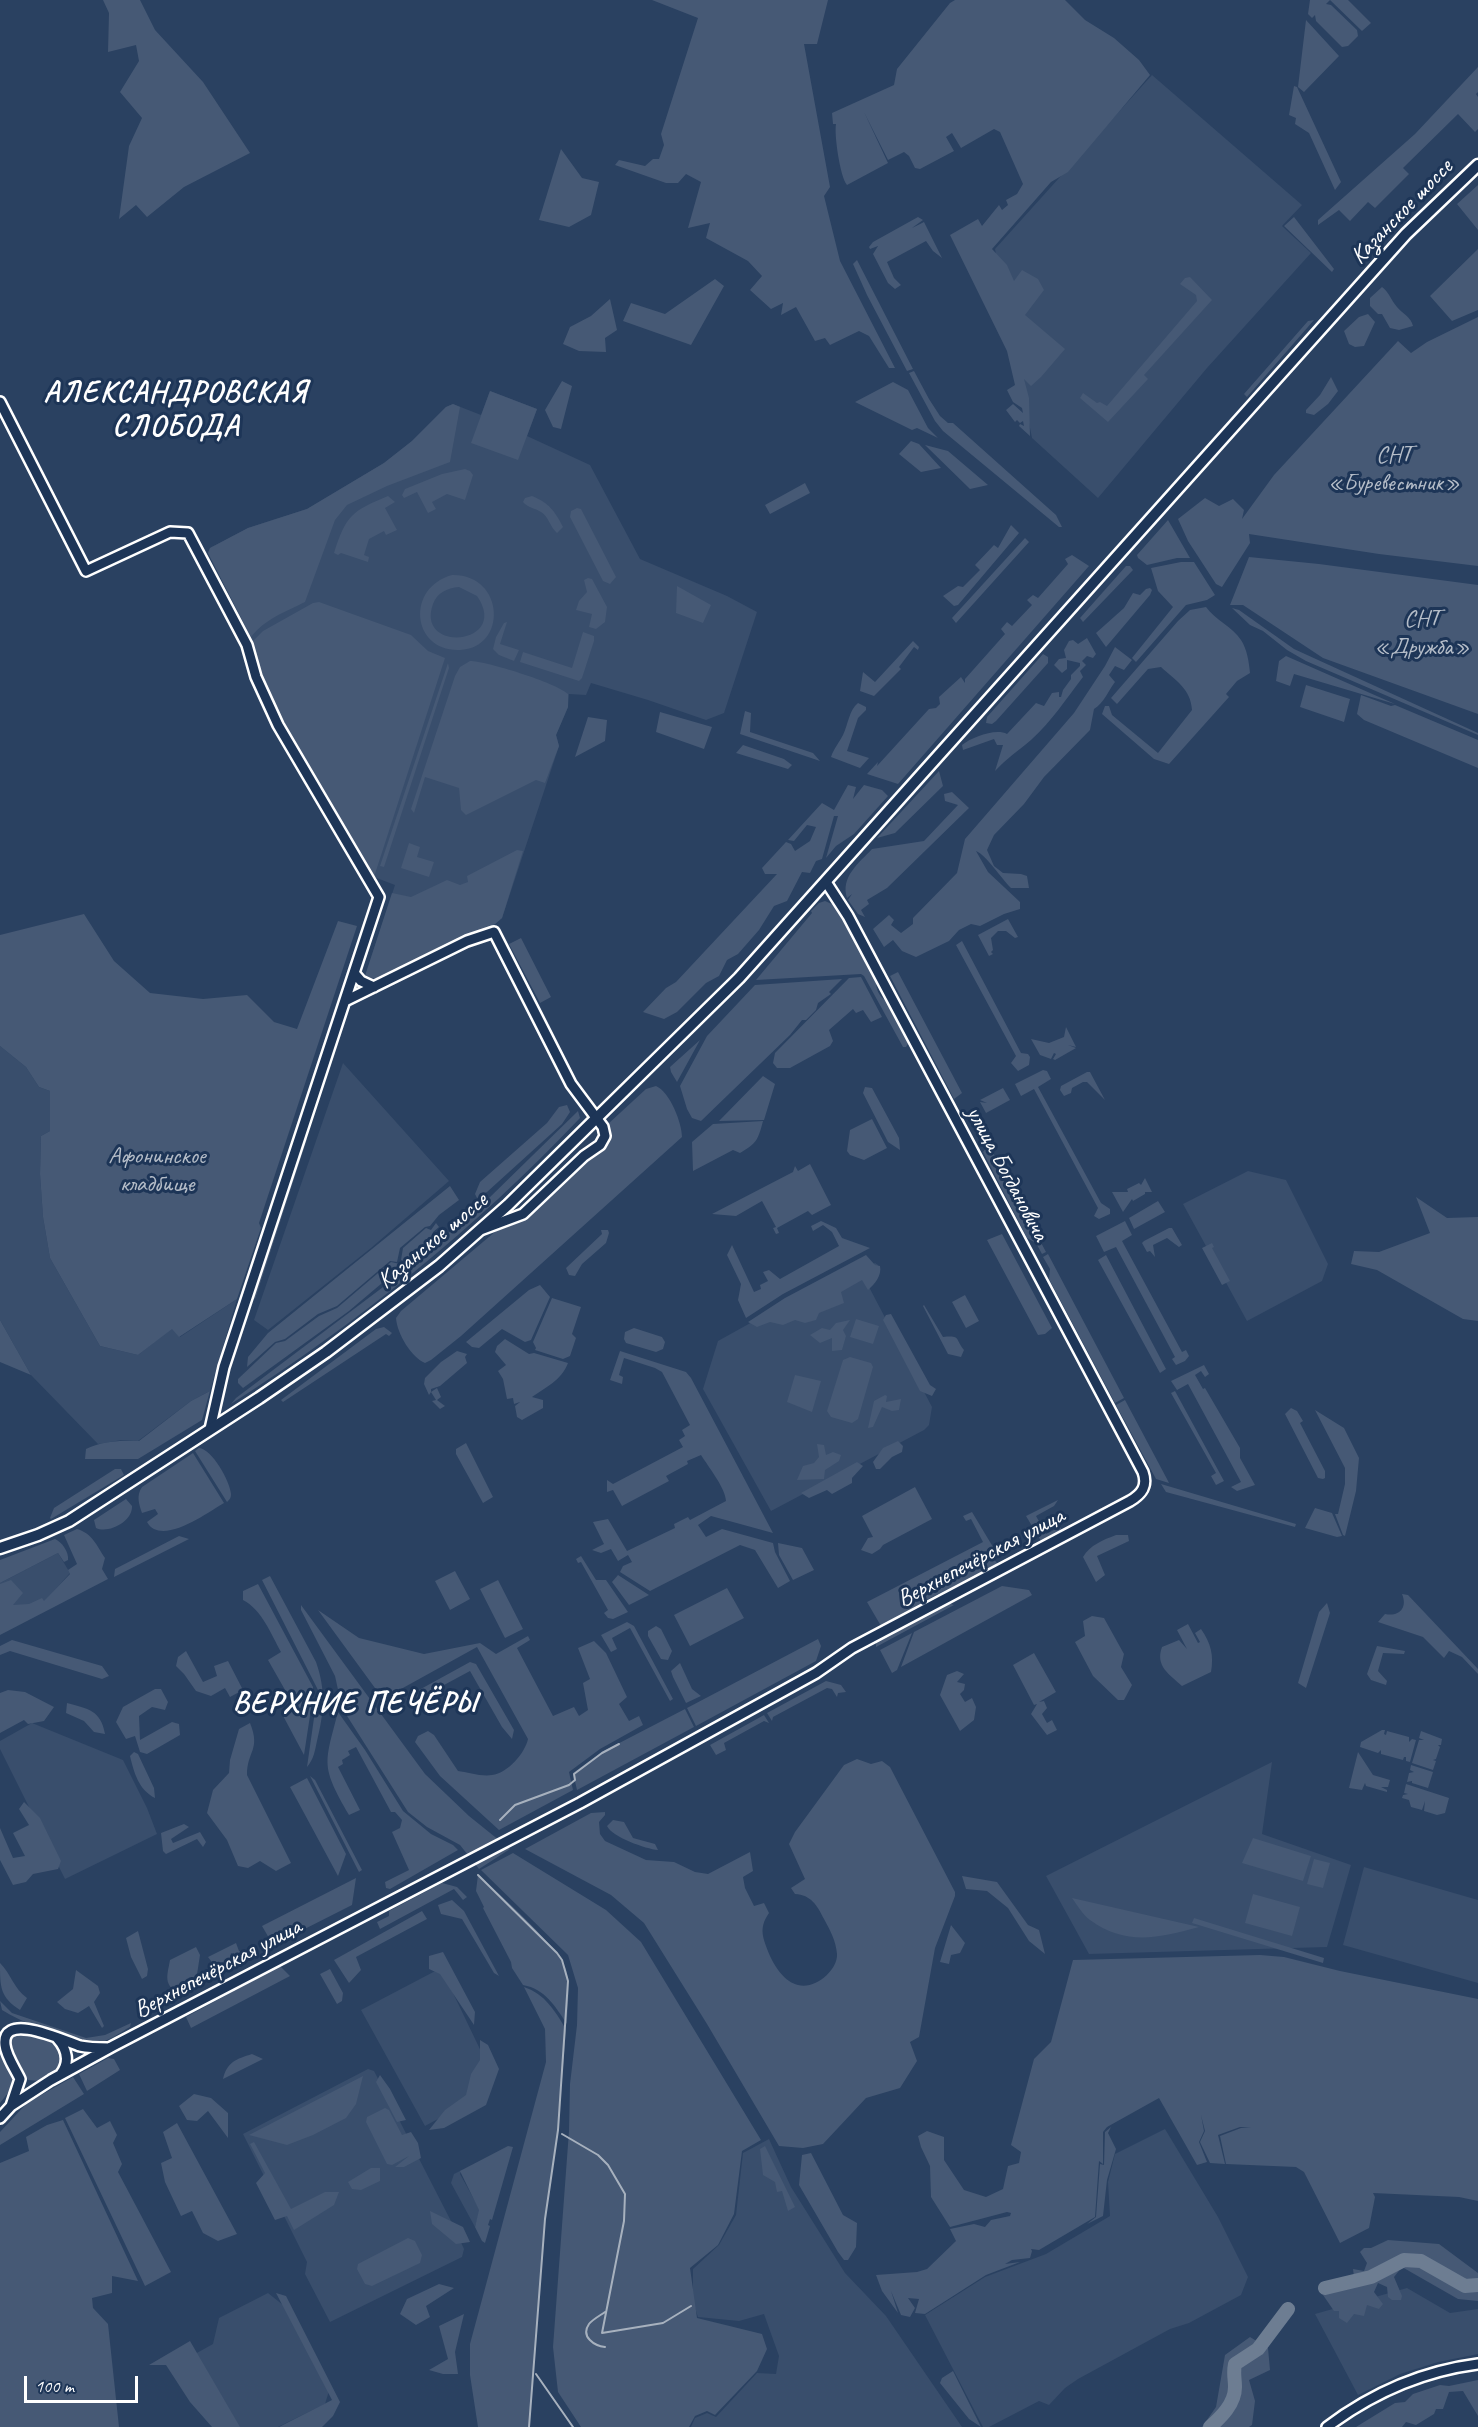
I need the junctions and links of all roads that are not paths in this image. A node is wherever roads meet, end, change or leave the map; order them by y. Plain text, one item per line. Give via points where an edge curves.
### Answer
1 (1478, 165) edge
2 (0, 402) edge
3 (826, 882) junction
4 (354, 973) junction
5 (374, 987) junction
6 (345, 1001) junction
7 (597, 1119) junction
8 (481, 1229) junction
9 (210, 1429) junction
10 (1145, 1487) joint
11 (0, 1548) edge
12 (56, 2038) junction
13 (110, 2048) junction
14 (59, 2076) junction
15 (20, 2079) junction
16 (43, 2086) junction
17 (11, 2106) junction
18 (0, 2118) edge
19 (1478, 2364) edge
20 (1327, 2427) edge

1 - 3 main road, Казанское шоссе via 1406,234
2 - 4 street via 86,571 160,536 188,533 247,645 271,712 379,897
3 - 7 main road, Казанское шоссе via 717,1001
3 - 10 street, улица Богдановича via 848,916 1137,1460
4 - 5 street
4 - 6 street
5 - 6 street
5 - 7 street via 467,941 494,932 571,1084
6 - 9 street via 224,1367
7 - 8 main road, Казанское шоссе
7 - 8 street via 605,1132 600,1145 523,1214
8 - 9 main road, Казанское шоссе via 382,1311
9 - 11 main road, Казанское шоссе via 69,1521
10 - 13 street, Верхнепечёрская улица via 1138,1497 868,1639 816,1673 544,1821
12 - 13 street via 93,2049
12 - 14 street via 67,2059
12 - 15 street via 25,2027 6,2037 5,2045
13 - 14 street, Верхнепечёрская улица
14 - 16 street, Верхнепечёрская улица
15 - 16 street via 28,2086
15 - 17 street
16 - 17 street, Верхнепечёрская улица
17 - 18 street, Верхнепечёрская улица
19 - 20 street via 1422,2375 1359,2406

